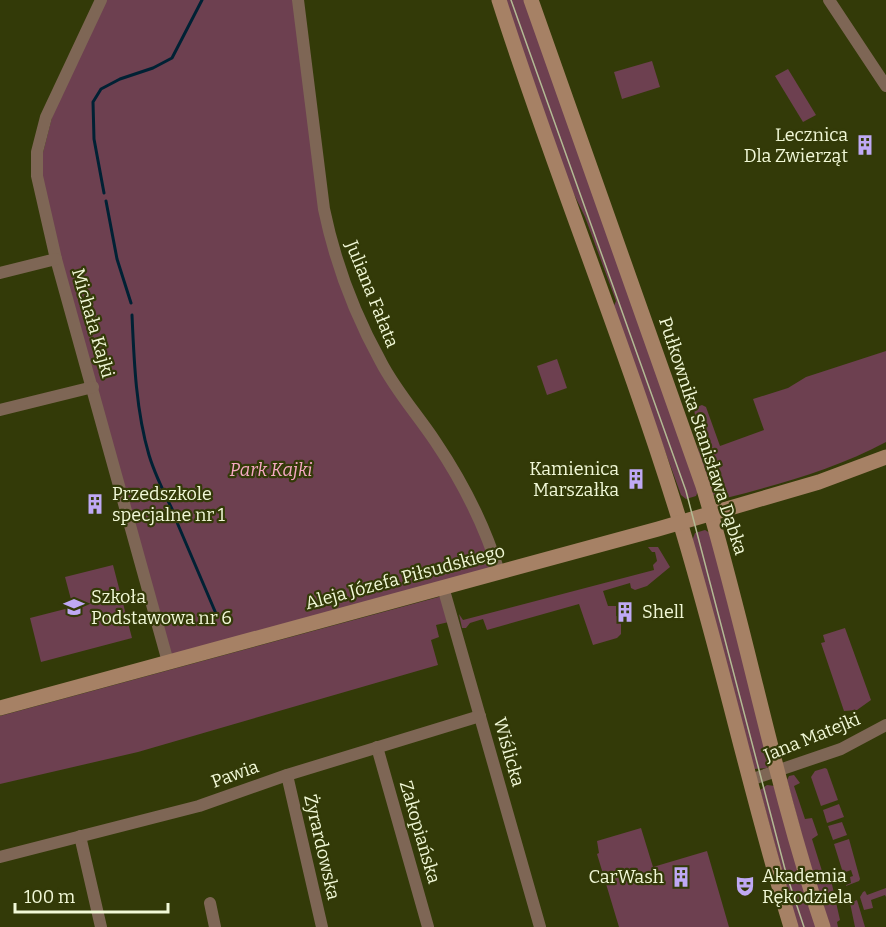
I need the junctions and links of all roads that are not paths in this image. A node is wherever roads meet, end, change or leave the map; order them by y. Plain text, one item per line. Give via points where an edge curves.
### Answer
1 (101, 0) edge
2 (298, 0) edge
3 (499, 0) edge
4 (531, 0) edge
5 (829, 0) edge
6 (886, 86) edge
7 (56, 259) junction
8 (0, 273) edge
9 (93, 387) junction
10 (0, 410) edge
11 (886, 447) edge
12 (886, 457) edge
13 (819, 482) junction
14 (711, 513) junction
15 (680, 523) junction
16 (499, 572) junction
17 (443, 587) junction
18 (168, 662) junction
19 (0, 708) edge
20 (480, 716) junction
21 (886, 725) edge
22 (377, 747) junction
23 (778, 772) junction
24 (286, 775) junction
25 (750, 780) junction
26 (80, 836) junction
27 (0, 856) edge
28 (210, 903) dead end
29 (101, 927) edge
30 (215, 927) edge
31 (322, 927) edge
32 (428, 927) edge
33 (540, 927) edge
34 (791, 927) edge
35 (823, 927) edge

1 - 7 street, Michała Kajki via 52,102 38,145 37,176
2 - 16 street, Juliana Fałata via 324,209 344,278 381,362 465,491
3 - 15 street
4 - 14 street, Pułkownika Stanisława Dąbka
5 - 6 street
7 - 8 street
7 - 9 street, Michała Kajki
9 - 10 street
9 - 18 street, Michała Kajki
11 - 13 street, Aleja Józefa Piłsudskiego
12 - 13 street, Aleja Józefa Piłsudskiego
13 - 14 street, Aleja Józefa Piłsudskiego
14 - 15 street, Aleja Józefa Piłsudskiego
14 - 23 street, Pułkownika Stanisława Dąbka
15 - 16 street, Aleja Józefa Piłsudskiego
15 - 25 street
16 - 17 street, Aleja Józefa Piłsudskiego
17 - 18 street, Aleja Józefa Piłsudskiego
17 - 20 street, Wiślicka
18 - 19 street, Aleja Józefa Piłsudskiego
20 - 22 street, Pawia
20 - 33 street, Wiślicka
21 - 23 street, Jana Matejki via 841,749
22 - 24 street, Pawia
22 - 32 street, Zakopiańska
23 - 25 street, Jana Matejki
23 - 35 street, Pułkownika Stanisława Dąbka
24 - 26 street, Pawia via 199,806
24 - 31 street, Żyrardowska
25 - 34 street
26 - 27 street, Pawia
26 - 29 street
28 - 30 street

